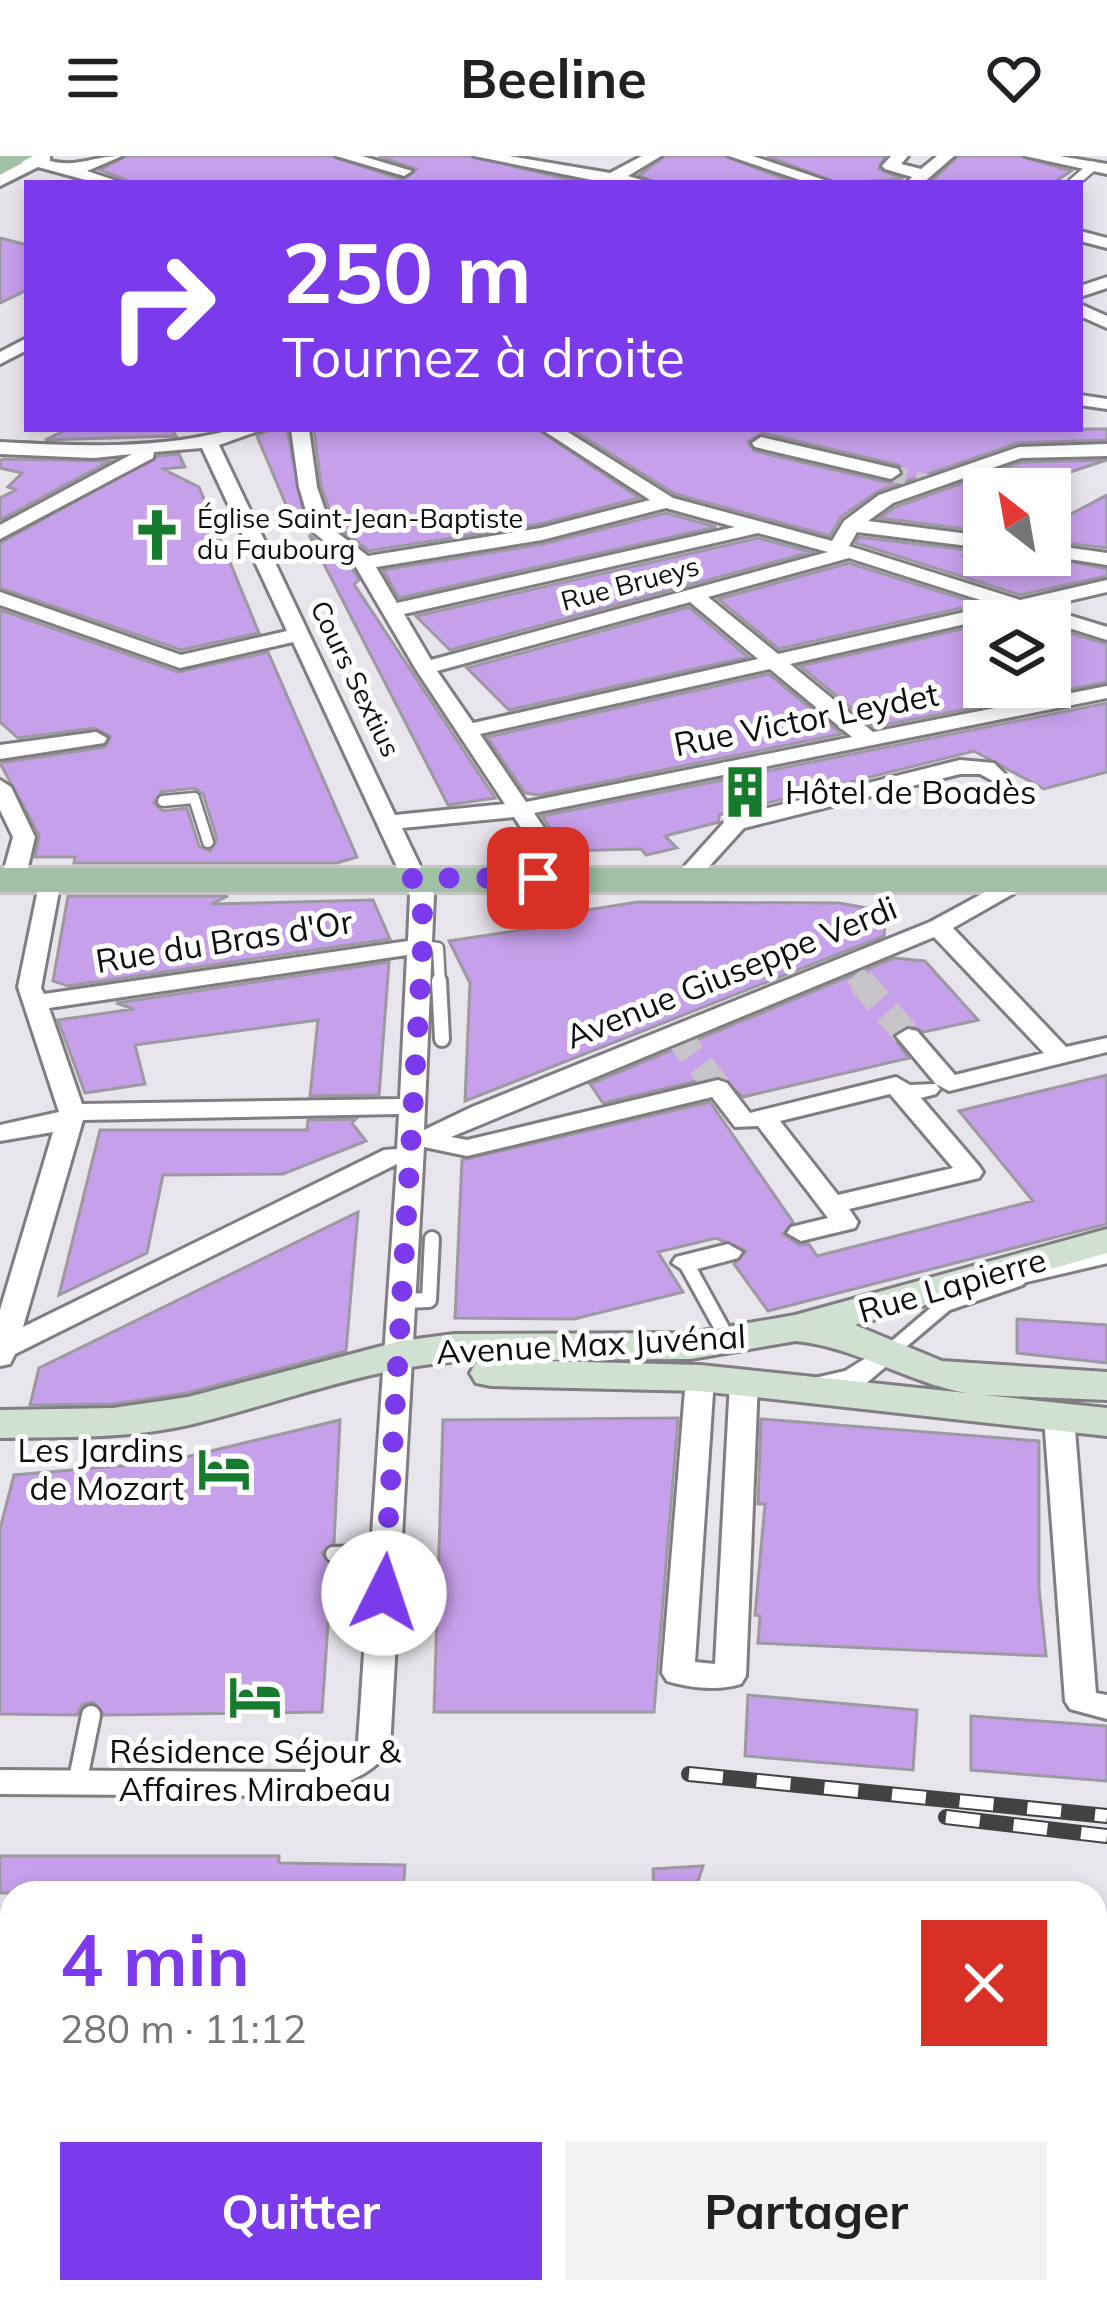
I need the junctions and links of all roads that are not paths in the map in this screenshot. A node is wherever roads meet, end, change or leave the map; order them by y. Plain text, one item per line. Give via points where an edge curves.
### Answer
1 (114, 156) edge
2 (344, 156) edge
3 (482, 156) edge
4 (652, 156) edge
5 (737, 156) edge
6 (900, 156) edge
7 (946, 156) edge
8 (1034, 156) edge
9 (31, 157) edge
10 (818, 161) dead end
11 (0, 166) edge
12 (1100, 168) edge
13 (780, 169) junction
14 (74, 170) junction
15 (409, 172) edge
16 (798, 174) junction
17 (610, 179) junction
18 (919, 179) edge
19 (106, 180) edge
20 (618, 180) edge
21 (755, 180) edge
22 (816, 180) edge
23 (0, 181) edge
24 (300, 432) edge
25 (555, 432) edge
26 (1041, 432) edge
27 (204, 435) edge
28 (761, 442) dead end
29 (155, 449) junction
30 (1107, 450) edge
31 (5, 451) edge
32 (1038, 452) junction
33 (891, 473) tunnel mouth
34 (666, 502) junction
35 (851, 525) junction
36 (762, 526) junction
37 (0, 533) edge
38 (963, 539) edge
39 (844, 550) junction
40 (1071, 554) edge
41 (1107, 559) edge
42 (364, 563) junction
43 (1107, 586) edge
44 (694, 595) junction
45 (0, 598) edge
46 (1001, 600) edge
47 (1046, 600) edge
48 (389, 610) junction
49 (963, 619) edge
50 (1071, 622) edge
51 (301, 634) junction
52 (1107, 634) edge
53 (777, 662) junction
54 (424, 668) junction
55 (1107, 692) edge
56 (56, 727) dead end
57 (467, 731) junction
58 (96, 738) dead end
59 (870, 740) junction
60 (0, 742) edge
61 (0, 752) edge
62 (995, 775) dead end
63 (0, 787) edge
64 (163, 801) dead end
65 (514, 804) junction
66 (391, 822) junction
67 (210, 860) junction
68 (1027, 877) junction
69 (412, 878) junction
70 (565, 878) junction
71 (686, 878) junction
72 (21, 880) edge
73 (1107, 880) edge
74 (938, 927) junction
75 (422, 946) junction
76 (0, 989) edge
77 (33, 995) junction
78 (908, 1036) tunnel mouth
79 (442, 1040) dead end
80 (1107, 1045) edge
81 (1061, 1056) junction
82 (560, 1080) junction
83 (936, 1087) junction
84 (413, 1106) junction
85 (71, 1116) junction
86 (764, 1117) junction
87 (588, 1119) junction
88 (0, 1133) edge
89 (393, 1156) dead end
90 (832, 1205) junction
91 (801, 1233) dead end
92 (432, 1239) dead end
93 (1107, 1241) edge
94 (728, 1252) dead end
95 (1107, 1256) edge
96 (686, 1263) joint
97 (1002, 1277) junction
98 (403, 1300) junction
99 (796, 1328) junction
100 (1, 1353) edge
101 (887, 1354) junction
102 (737, 1362) junction
103 (399, 1367) junction
104 (700, 1378) junction
105 (1107, 1386) edge
106 (816, 1388) junction
107 (1057, 1400) junction
108 (1107, 1422) edge
109 (0, 1424) edge
110 (0, 1447) edge
111 (386, 1552) junction
112 (333, 1554) dead end
113 (1107, 1707) edge
114 (91, 1715) dead end
115 (78, 1779) junction
116 (0, 1781) edge

1 - 14 street
2 - 15 street
3 - 17 street
4 - 17 street
5 - 13 street
6 - 18 street via 890,166
7 - 18 street
8 - 12 street
9 - 11 main road
9 - 14 street
9 - 23 street
10 - 16 street
13 - 16 street
13 - 21 street
14 - 19 street
16 - 22 street
17 - 20 street
24 - 42 street via 322,531
25 - 34 street
26 - 32 street
27 - 29 street
27 - 51 street, Cours Sextius
28 - 33 street
29 - 31 street
29 - 37 street
30 - 32 street
32 - 35 street via 886,499
34 - 36 street
34 - 42 street via 542,534
35 - 38 street
35 - 39 street
36 - 39 street
36 - 48 street
39 - 44 street, Rue Brueys
39 - 46 street
40 - 41 street
42 - 48 street
43 - 47 street
44 - 53 street
44 - 54 street, Rue Brueys
45 - 51 street via 180,662
48 - 54 street
49 - 53 street
50 - 52 street
51 - 66 street, Cours Sextius
53 - 57 street
53 - 59 street
54 - 57 street
55 - 59 street, Rue Victor Leydet
56 - 60 street
57 - 65 street
58 - 61 street
59 - 65 street, Rue Victor Leydet
62 - 71 street via 960,767 736,823
63 - 72 street via 24,837
64 - 67 lane via 194,798
65 - 66 street, Rue Victor Leydet
65 - 70 street
66 - 69 street, Cours Sextius
67 - 69 main road
67 - 72 main road
68 - 71 main road
68 - 73 main road
68 - 74 street
69 - 70 main road
69 - 75 street, Cours Sextius via 422,895
70 - 71 main road
72 - 77 street
74 - 81 street, Avenue Giuseppe Verdi
74 - 82 street, Avenue Giuseppe Verdi via 850,970
75 - 77 street, Rue du Bras d'Or
75 - 79 lane via 438,948
75 - 84 street, Cours Sextius
76 - 77 street, Rue du Bras d'Or
77 - 85 street
78 - 83 street
80 - 81 street
81 - 83 street
82 - 87 street, Avenue Giuseppe Verdi
82 - 87 street, Avenue Giuseppe Verdi via 425,1140 467,1148
83 - 86 street via 896,1085
83 - 90 street via 970,1172
84 - 85 street
84 - 98 street, Cours Sextius
85 - 88 street
85 - 100 street
86 - 87 street, Avenue Giuseppe Verdi via 744,1122 718,1088
86 - 90 street
89 - 100 street
90 - 91 street via 845,1222
92 - 98 lane via 429,1300
93 - 97 main road, Rue Lapierre
94 - 96 street
95 - 97 lane
96 - 102 lane
97 - 99 main road, Rue Lapierre
97 - 101 lane, Rue Lapierre via 930,1310
98 - 103 street, Cours Sextius
99 - 101 main road, Avenue Max Juvénal via 838,1332
99 - 102 main road, Avenue Max Juvénal
101 - 106 street, Rue Lapierre via 854,1378
101 - 107 main road, Avenue Max Juvénal via 929,1372
102 - 103 main road, Avenue Max Juvénal via 454,1347
102 - 104 main road, Avenue Max Juvénal
102 - 104 street via 730,1676 678,1673
102 - 106 main road, Avenue Max Juvénal
103 - 104 main road, Avenue Max Juvénal
103 - 109 main road, Avenue Max Juvénal via 113,1422
103 - 110 main road, Avenue Max Juvénal via 216,1428
103 - 111 street, Cours Sextius
105 - 107 main road, Avenue Max Juvénal
106 - 107 main road, Avenue Max Juvénal
107 - 108 main road, Avenue Max Juvénal
107 - 113 street via 1081,1701
111 - 112 lane
111 - 115 street, Cours Sextius via 374,1748 360,1761 306,1784
114 - 115 lane
115 - 116 street

